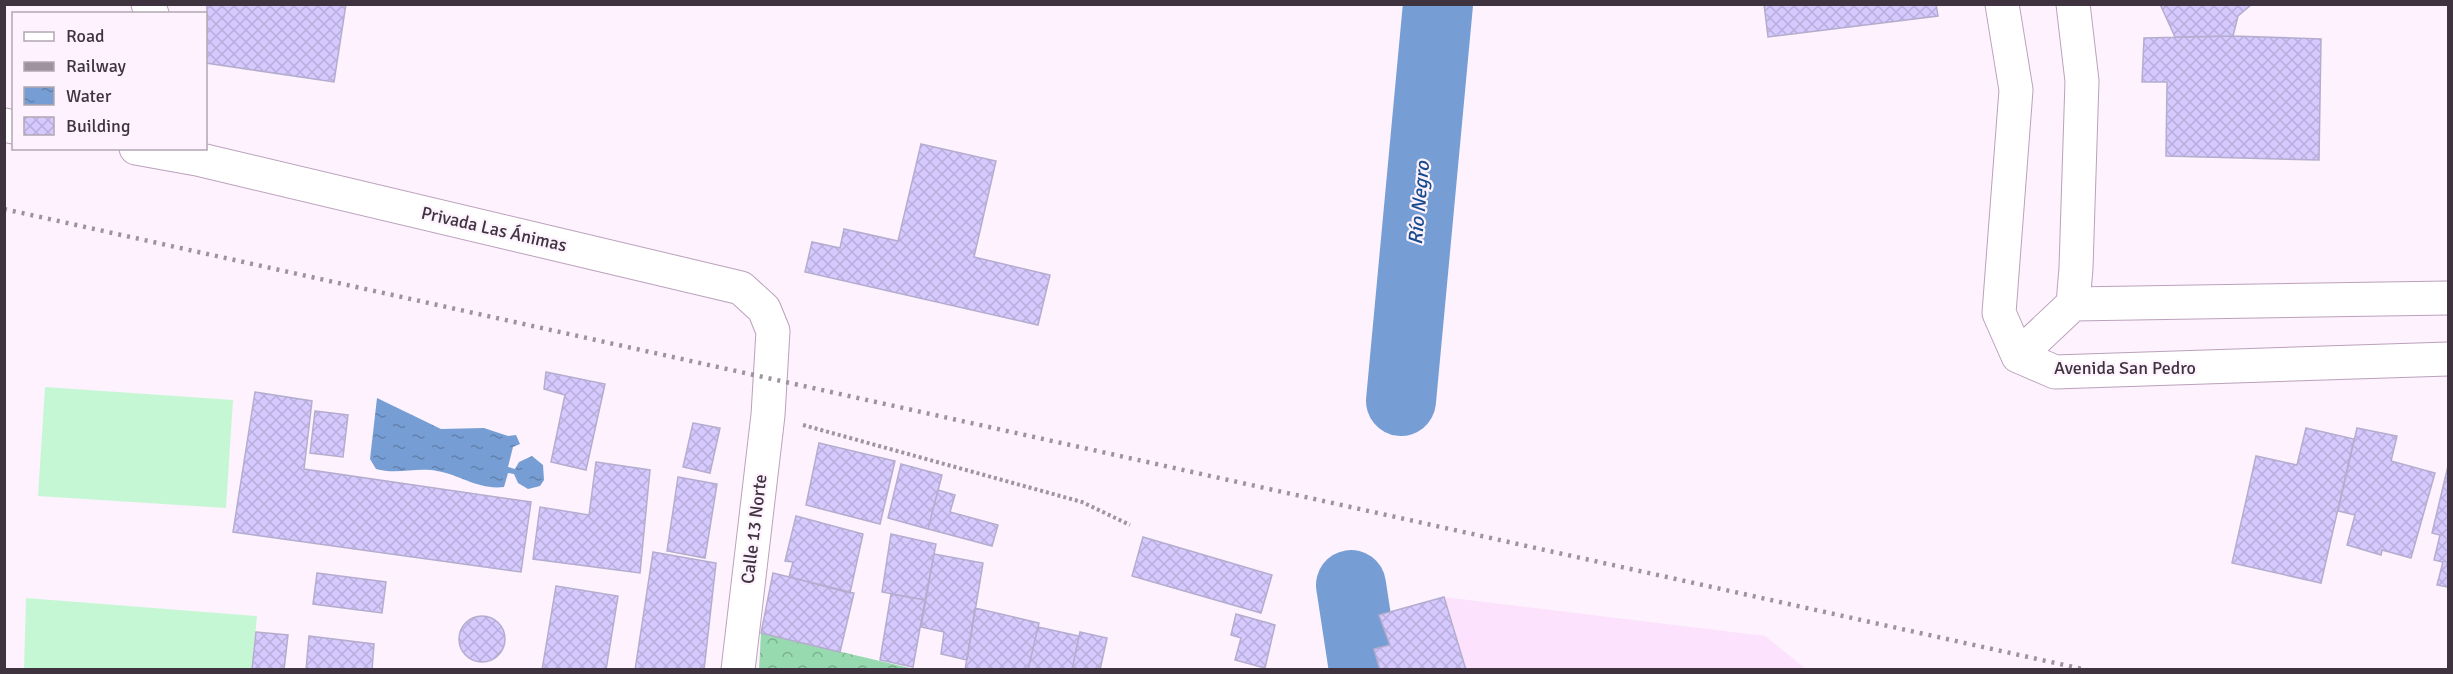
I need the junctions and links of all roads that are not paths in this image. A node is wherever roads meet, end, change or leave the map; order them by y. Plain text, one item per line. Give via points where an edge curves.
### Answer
1 (2002, 4) edge
2 (2073, 4) edge
3 (156, 150) edge
4 (196, 154) edge
5 (2448, 298) edge
6 (2073, 304) junction
7 (2018, 356) junction
8 (2448, 359) edge
9 (769, 402) joint
10 (738, 669) edge

1 - 7 street via 2016,90 1999,312
2 - 6 street via 2082,81
3 - 4 street, Privada Las Ánimas
4 - 9 street, Privada Las Ánimas via 741,288 764,309 772,331
5 - 6 street
6 - 7 street
7 - 8 street, Avenida San Pedro via 2055,372
9 - 10 street, Calle 13 Norte

